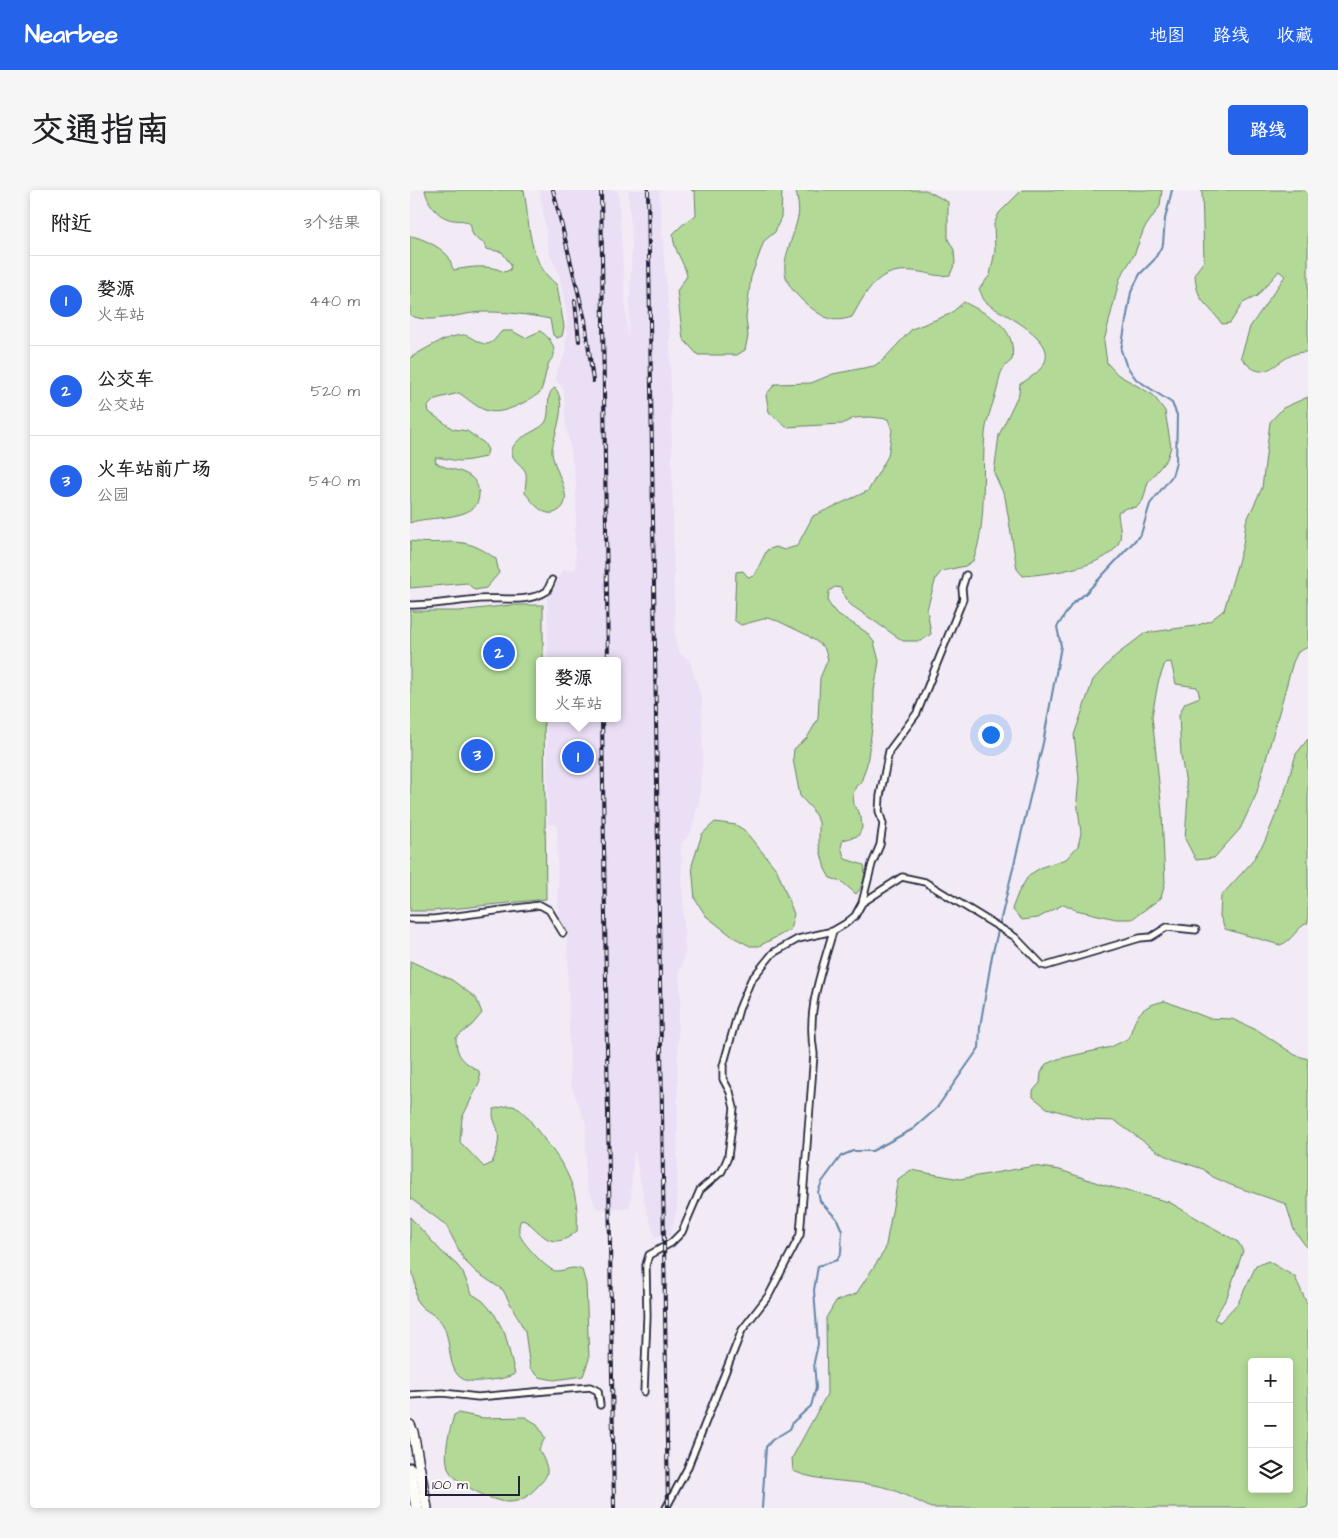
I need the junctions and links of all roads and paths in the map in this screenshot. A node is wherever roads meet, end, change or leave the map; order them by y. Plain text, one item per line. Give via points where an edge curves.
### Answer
1 (966, 575) dead end
2 (552, 580) dead end
3 (410, 605) edge
4 (862, 903) junction
5 (410, 919) edge
6 (1196, 930) dead end
7 (833, 931) junction
8 (563, 934) dead end
9 (644, 1392) dead end
10 (410, 1395) edge
11 (600, 1405) dead end
12 (410, 1425) edge
13 (410, 1469) edge
14 (417, 1508) edge
15 (427, 1508) edge
16 (666, 1508) edge

1 - 4 street via 963,599 920,706 889,751 880,796 879,811 883,824 880,844
2 - 3 street via 547,592 533,598
4 - 6 street via 897,879 916,878 1015,937 1046,966 1151,937 1167,927
4 - 7 street via 855,916
5 - 8 street via 434,919 540,905 549,910
7 - 9 street via 798,939 773,953 751,980 745,993 723,1066 734,1108 728,1157 722,1170 700,1190 682,1232 671,1243 649,1255 646,1265
7 - 16 street via 812,1008 814,1054 800,1235 769,1295 742,1330 687,1469
10 - 11 street via 436,1393 478,1397 593,1387 600,1394
12 - 15 main road
13 - 14 highway

